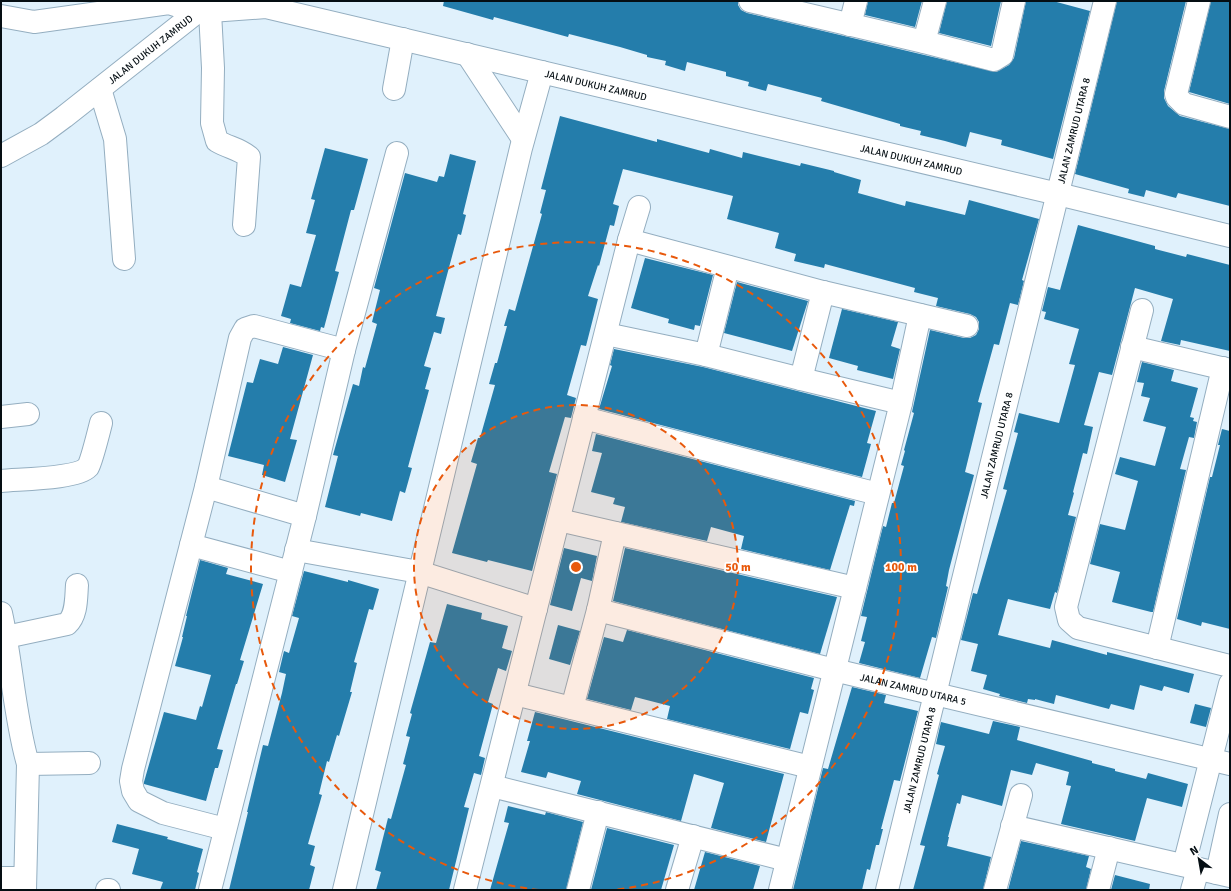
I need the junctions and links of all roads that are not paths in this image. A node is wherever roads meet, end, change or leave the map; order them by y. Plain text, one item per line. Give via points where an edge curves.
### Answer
1 (750, 1) edge
2 (856, 1) edge
3 (934, 1) edge
4 (1014, 1) edge
5 (1105, 1) edge
6 (1199, 1) edge
7 (169, 2) edge
8 (267, 4) edge
9 (776, 4) edge
10 (204, 12) junction
11 (1, 16) edge
12 (850, 26) junction
13 (403, 40) junction
14 (924, 42) junction
15 (467, 54) junction
16 (542, 72) junction
17 (394, 88) dead end
18 (100, 89) junction
19 (1230, 117) edge
20 (523, 140) junction
21 (397, 153) dead end
22 (1, 156) edge
23 (1058, 194) junction
24 (639, 207) dead end
25 (244, 225) dead end
26 (1230, 236) edge
27 (629, 240) junction
28 (124, 259) dead end
29 (728, 267) junction
30 (823, 292) junction
31 (1142, 310) dead end
32 (920, 315) junction
33 (967, 326) dead end
34 (606, 334) junction
35 (1132, 348) junction
36 (344, 350) junction
37 (706, 355) junction
38 (1226, 369) edge
39 (801, 379) junction
40 (901, 403) junction
41 (28, 414) dead end
42 (1, 417) edge
43 (584, 418) junction
44 (101, 423) dead end
45 (1, 481) edge
46 (206, 488) junction
47 (878, 494) junction
48 (305, 516) junction
49 (559, 520) junction
50 (615, 533) junction
51 (191, 544) junction
52 (296, 550) junction
53 (291, 572) junction
54 (419, 572) junction
55 (78, 585) dead end
56 (855, 588) junction
57 (536, 610) junction
58 (598, 610) junction
59 (1, 613) edge
60 (6, 637) junction
61 (1157, 648) junction
62 (1230, 666) edge
63 (834, 670) junction
64 (1230, 684) edge
65 (515, 694) junction
66 (935, 694) junction
67 (572, 708) junction
68 (1220, 762) edge
69 (89, 763) dead end
70 (28, 764) junction
71 (810, 768) junction
72 (492, 786) junction
73 (1021, 795) dead end
74 (598, 812) junction
75 (1230, 814) edge
76 (1012, 826) junction
77 (225, 830) junction
78 (693, 836) junction
79 (1109, 848) junction
80 (787, 860) junction
81 (1207, 871) edge
82 (1, 878) edge
83 (25, 884) edge
84 (210, 890) edge
85 (344, 890) edge
86 (465, 890) edge
87 (578, 890) edge
88 (677, 890) edge
89 (780, 890) edge
90 (887, 890) edge
91 (995, 890) edge
92 (1098, 890) edge
93 (1192, 890) edge

1 - 9 street
2 - 12 street
3 - 14 street
4 - 14 street via 1002,54 994,60
5 - 23 street, JALAN ZAMRUD UTARA 8
6 - 19 street via 1176,97 1184,104
7 - 10 street
7 - 11 street via 34,22
8 - 10 street, JALAN DUKUH ZAMRUD
8 - 13 street, JALAN DUKUH ZAMRUD
9 - 12 street
10 - 18 street, JALAN DUKUH ZAMRUD
10 - 25 street via 213,68 212,123 217,141 226,147 240,150 249,157
12 - 14 street
13 - 15 street, JALAN DUKUH ZAMRUD
13 - 17 street
15 - 16 street, JALAN DUKUH ZAMRUD
15 - 20 street
16 - 20 street
16 - 23 street, JALAN DUKUH ZAMRUD
18 - 22 street, JALAN DUKUH ZAMRUD via 41,134
18 - 28 street via 115,139
20 - 54 street
21 - 36 street
23 - 26 street, JALAN DUKUH ZAMRUD
23 - 66 street, JALAN ZAMRUD UTARA 8
24 - 27 street
27 - 29 street
27 - 34 street
29 - 30 street
29 - 37 street
30 - 32 street
30 - 39 street
31 - 35 street
32 - 33 street
32 - 40 street
34 - 37 street
34 - 43 street
35 - 38 street
35 - 61 street via 1066,607 1069,620 1078,628
36 - 46 street via 254,326 245,329 240,338
36 - 48 street
37 - 39 street
38 - 61 street
39 - 40 street
40 - 47 street
41 - 42 street
43 - 47 street
43 - 49 street
44 - 45 street via 88,466 82,471 70,475
46 - 48 street
46 - 51 street
47 - 56 street
48 - 52 street
49 - 50 street
49 - 57 street
50 - 56 street
50 - 58 street
51 - 53 street
51 - 77 street via 131,781 139,801 163,813
52 - 53 street
52 - 54 street
53 - 77 street
54 - 57 street
54 - 85 street
55 - 60 street via 74,615 67,624
56 - 63 street
57 - 65 street
58 - 63 street, JALAN ZAMRUD UTARA 5
58 - 67 street
59 - 60 street
60 - 70 street
61 - 62 street
63 - 66 street, JALAN ZAMRUD UTARA 5
63 - 71 street
64 - 68 street
65 - 67 street
65 - 72 street
66 - 68 street, JALAN ZAMRUD UTARA 5
66 - 90 street, JALAN ZAMRUD UTARA 8
67 - 71 street
68 - 81 street
69 - 70 street
70 - 83 street
71 - 80 street
72 - 74 street
72 - 86 street
73 - 76 street
74 - 78 street
74 - 87 street
75 - 81 street
76 - 79 street
76 - 91 street
77 - 84 street
78 - 80 street
78 - 88 street
79 - 81 street
79 - 92 street
80 - 89 street
81 - 93 street
82 - 83 street

